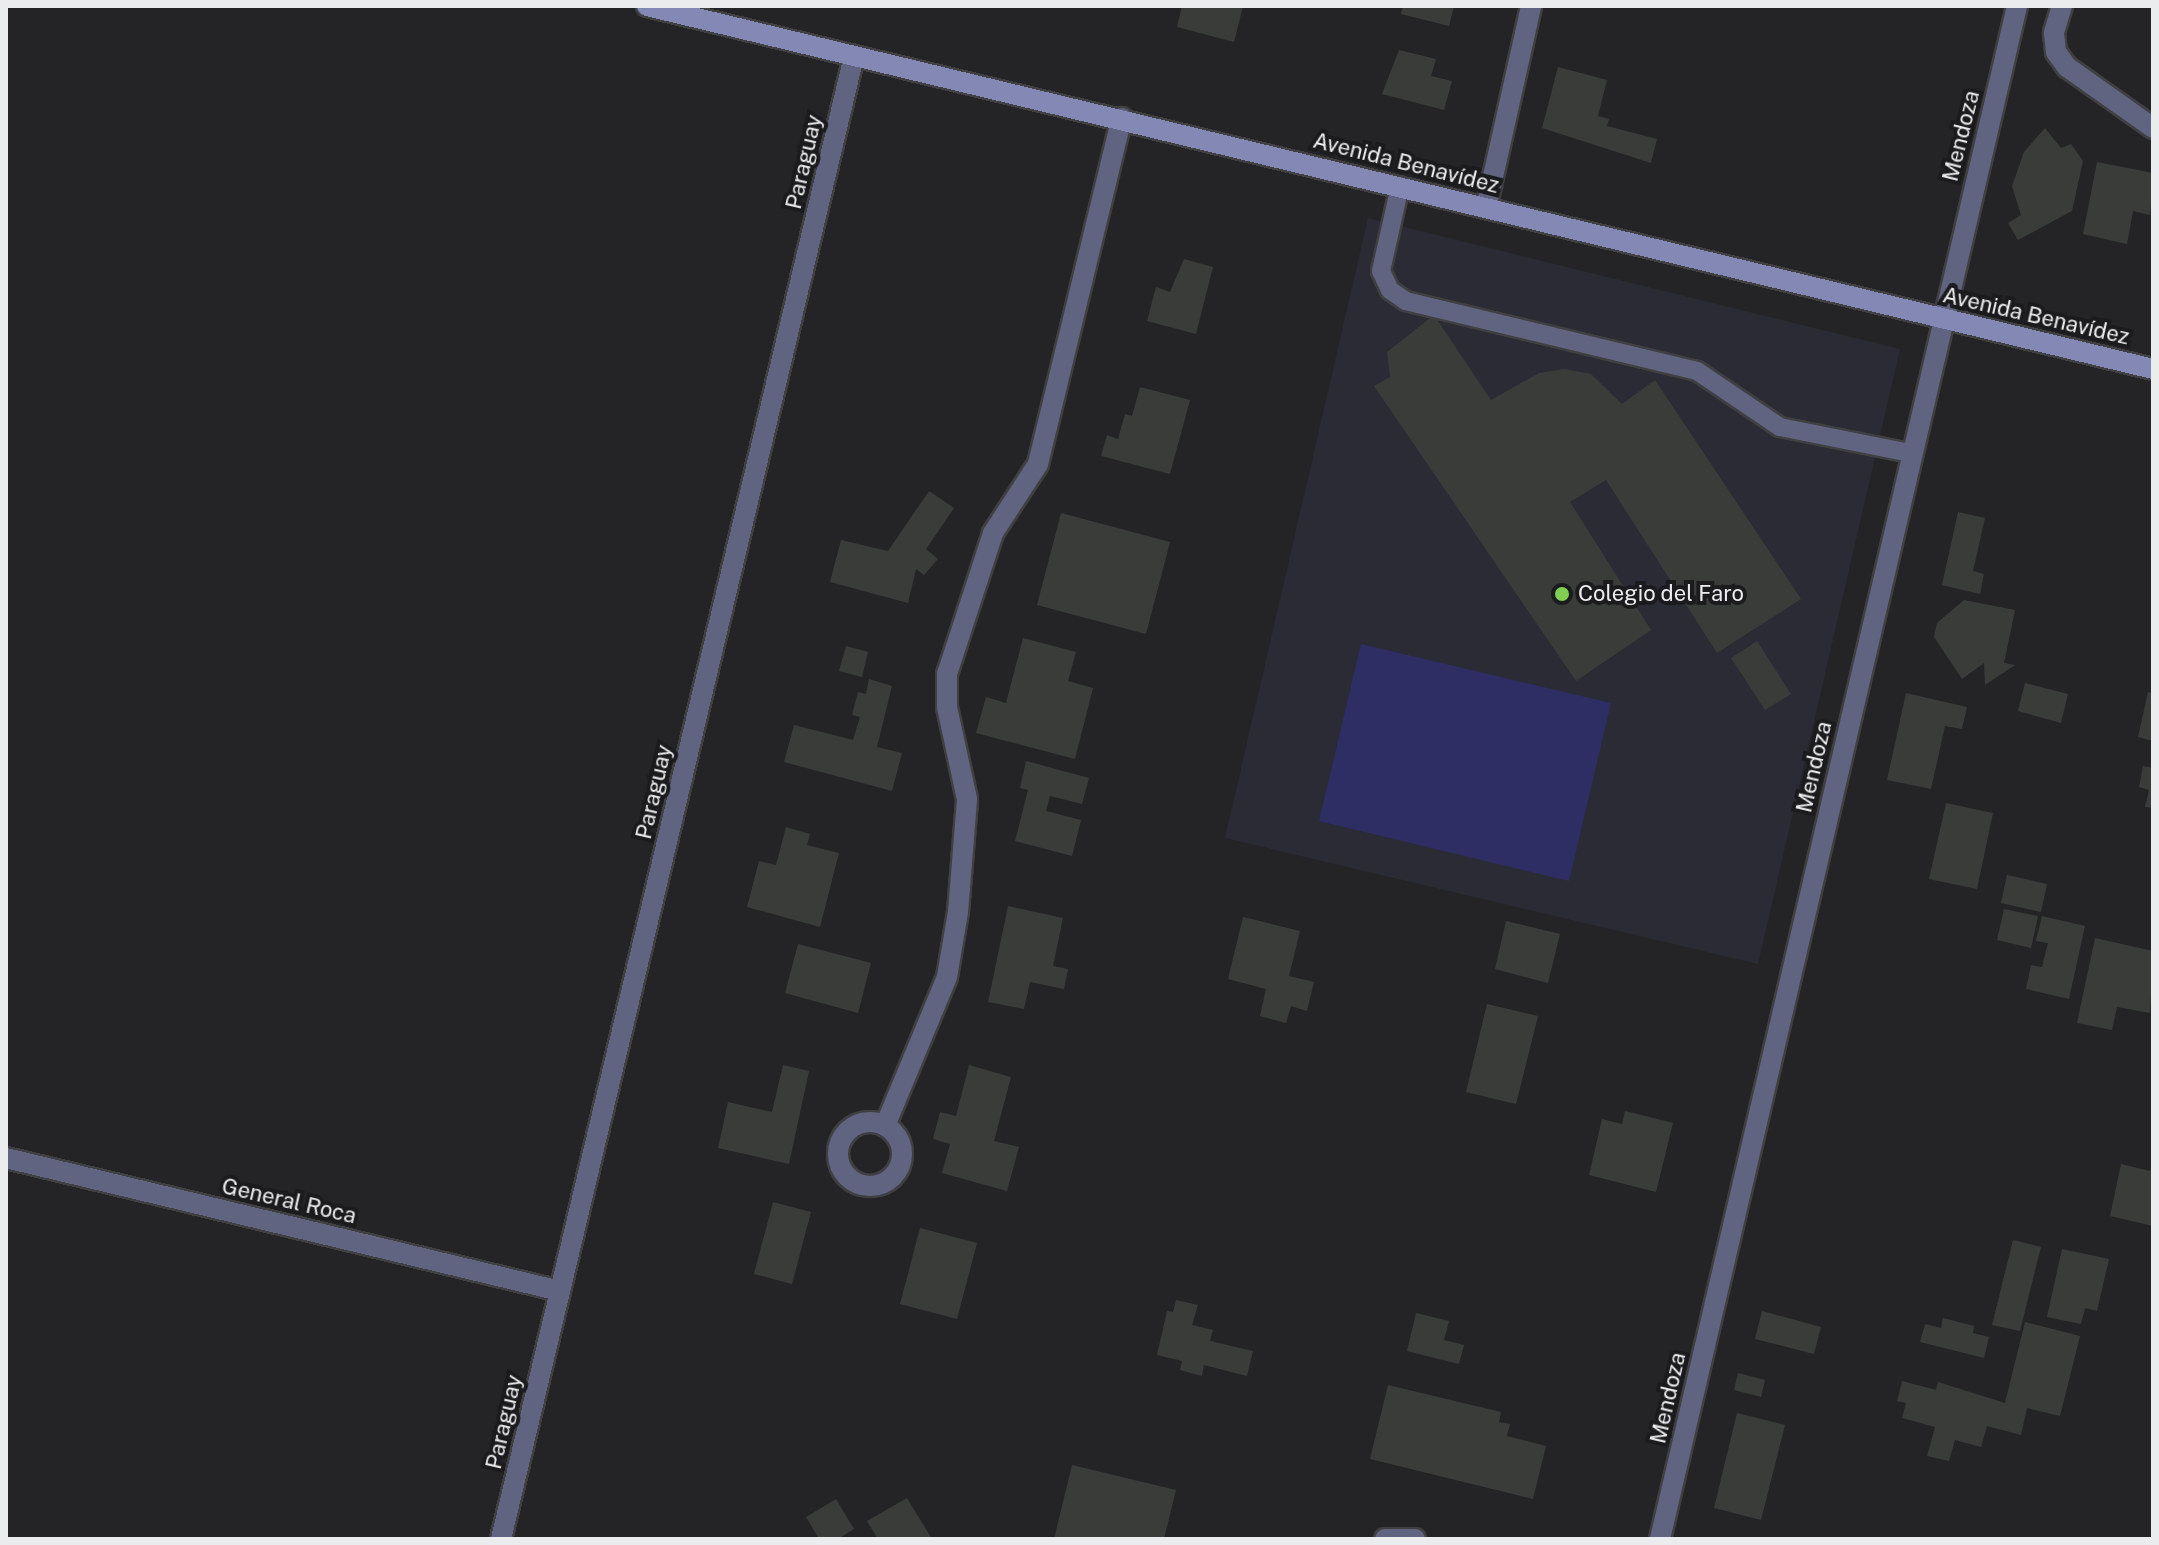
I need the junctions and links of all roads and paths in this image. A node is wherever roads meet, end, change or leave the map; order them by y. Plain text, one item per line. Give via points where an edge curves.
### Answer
1 (647, 6) edge
2 (1531, 6) edge
3 (2017, 6) edge
4 (2062, 6) edge
5 (854, 56) junction
6 (1122, 118) junction
7 (2153, 128) edge
8 (1400, 186) junction
9 (1486, 208) junction
10 (1942, 319) junction
11 (2153, 369) edge
12 (1910, 453) junction
13 (885, 1126) dead end
14 (6, 1158) edge
15 (560, 1291) junction
16 (501, 1539) edge
17 (1385, 1539) edge
18 (1415, 1539) edge
19 (1660, 1539) edge

1 - 5 main road, Avenida Benavídez
2 - 9 street
3 - 10 street, Mendoza
4 - 7 street via 2054,33 2056,52 2067,67
5 - 6 main road, Avenida Benavídez
5 - 15 street, Paraguay
6 - 8 main road, Avenida Benavídez
6 - 13 street via 1038,464 993,533 947,674 947,707 967,799 958,912 947,977
8 - 9 main road, Avenida Benavídez
8 - 12 lane via 1381,271 1390,290 1406,301 1697,371 1780,427
9 - 10 main road, Avenida Benavídez
10 - 11 main road, Avenida Benavídez
10 - 12 street, Mendoza
12 - 19 street, Mendoza
14 - 15 street, General Roca
15 - 16 street, Paraguay
17 - 18 street

